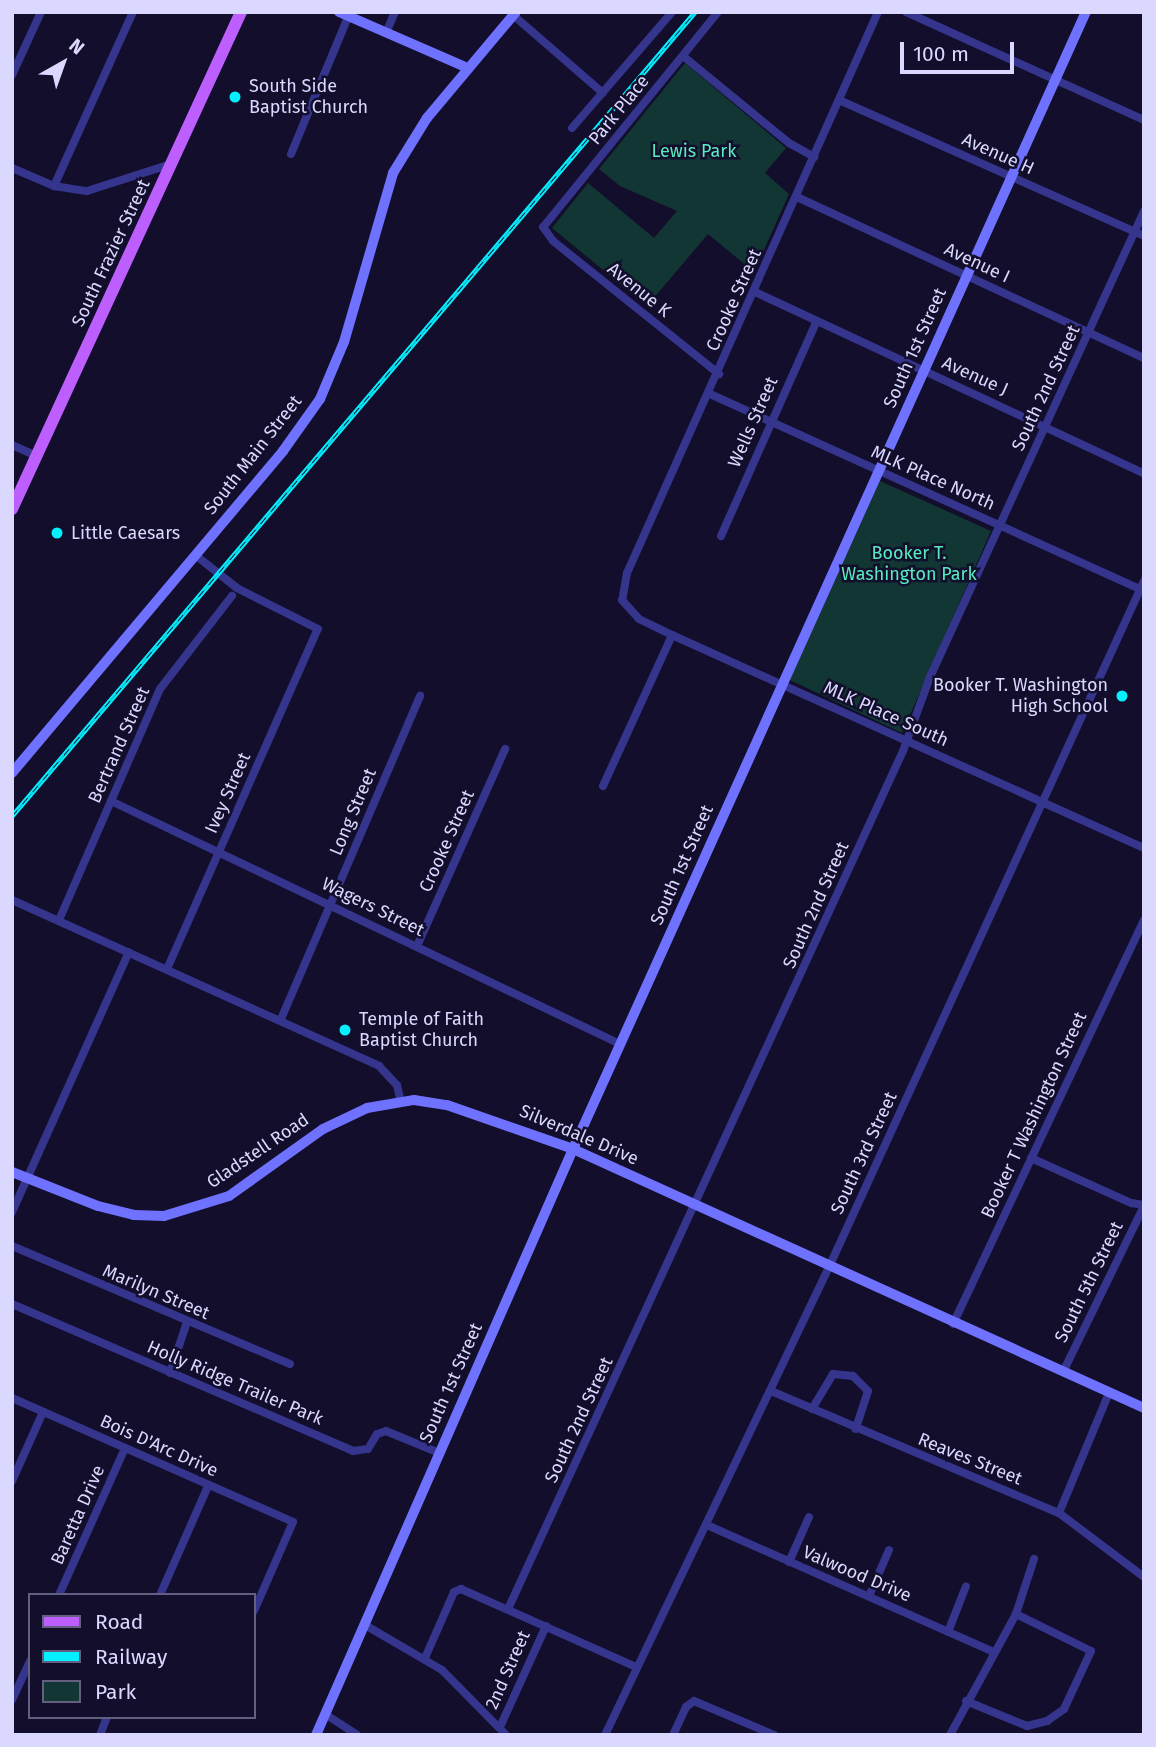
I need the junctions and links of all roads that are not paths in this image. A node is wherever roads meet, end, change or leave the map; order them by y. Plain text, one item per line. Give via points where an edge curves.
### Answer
1 (41, 12) edge
2 (132, 12) edge
3 (241, 12) edge
4 (395, 12) edge
5 (672, 12) edge
6 (718, 12) edge
7 (878, 12) edge
8 (906, 12) edge
9 (1086, 12) edge
10 (344, 14) edge
11 (514, 14) edge
12 (386, 33) junction
13 (683, 56) junction
14 (468, 68) junction
15 (12, 75) edge
16 (1055, 80) junction
17 (603, 93) junction
18 (839, 100) junction
19 (1144, 120) edge
20 (572, 128) dead end
21 (291, 154) dead end
22 (814, 157) junction
23 (171, 164) junction
24 (12, 168) edge
25 (1011, 177) junction
26 (54, 186) junction
27 (797, 197) junction
28 (1144, 211) edge
29 (543, 227) joint
30 (1134, 232) junction
31 (1144, 236) edge
32 (966, 276) junction
33 (755, 292) junction
34 (816, 323) junction
35 (1089, 333) junction
36 (1144, 358) edge
37 (925, 371) junction
38 (719, 374) junction
39 (710, 394) junction
40 (770, 422) junction
41 (1046, 425) junction
42 (12, 445) edge
43 (37, 456) junction
44 (878, 471) junction
45 (1144, 473) edge
46 (12, 509) edge
47 (1000, 526) junction
48 (721, 536) dead end
49 (195, 555) junction
50 (1143, 587) edge
51 (232, 596) dead end
52 (622, 600) joint
53 (672, 635) junction
54 (781, 685) junction
55 (420, 696) dead end
56 (907, 741) junction
57 (505, 749) dead end
58 (12, 773) edge
59 (603, 786) dead end
60 (111, 801) junction
61 (1043, 802) junction
62 (1144, 848) edge
63 (219, 853) junction
64 (12, 900) edge
65 (330, 903) junction
66 (58, 920) junction
67 (1144, 920) edge
68 (417, 946) junction
69 (129, 952) junction
70 (167, 970) junction
71 (281, 1019) junction
72 (620, 1044) junction
73 (401, 1102) junction
74 (573, 1150) junction
75 (1031, 1158) junction
76 (12, 1172) edge
77 (27, 1179) junction
78 (697, 1205) junction
79 (1144, 1206) edge
80 (12, 1212) edge
81 (12, 1246) edge
82 (829, 1267) junction
83 (12, 1304) edge
84 (187, 1322) junction
85 (953, 1324) junction
86 (290, 1364) dead end
87 (1063, 1372) junction
88 (170, 1373) junction
89 (771, 1391) junction
90 (1110, 1393) junction
91 (12, 1398) edge
92 (1144, 1408) edge
93 (811, 1409) junction
94 (43, 1412) junction
95 (856, 1429) junction
96 (125, 1448) junction
97 (439, 1453) junction
98 (12, 1481) edge
99 (208, 1486) junction
100 (1059, 1513) junction
101 (808, 1517) dead end
102 (708, 1525) junction
103 (888, 1550) dead end
104 (1034, 1559) dead end
105 (789, 1562) junction
106 (1144, 1577) edge
107 (967, 1586) dead end
108 (61, 1593) edge
109 (161, 1593) edge
110 (869, 1596) junction
111 (256, 1606) edge
112 (508, 1609) junction
113 (1016, 1614) junction
114 (365, 1625) junction
115 (545, 1626) junction
116 (948, 1632) junction
117 (994, 1652) junction
118 (425, 1658) junction
119 (28, 1665) edge
120 (636, 1667) junction
121 (12, 1700) edge
122 (966, 1701) junction
123 (325, 1714) junction
124 (500, 1727) junction
125 (316, 1735) edge
126 (358, 1735) edge
127 (506, 1735) edge
128 (605, 1735) edge
129 (673, 1735) edge
130 (774, 1735) edge
131 (950, 1735) edge

1 - 15 street
2 - 26 street
3 - 23 main road, South Frazier Street
4 - 12 street
5 - 17 street
6 - 13 street, Park Place
7 - 18 street, Crooke Street
8 - 16 street
9 - 16 street, South 1st Street
10 - 12 street
10 - 21 street
11 - 14 street, South Main Street
11 - 17 street
12 - 14 street
13 - 22 street via 789,143
13 - 29 street, Park Place
14 - 49 street, South Main Street via 427,118 391,176 344,342 320,399 283,451
16 - 19 street
16 - 25 street, South 1st Street
17 - 20 street
18 - 22 street, Crooke Street
18 - 25 street, Avenue H
22 - 27 street, Crooke Street
23 - 26 street via 99,187 77,191
23 - 43 main road, South Frazier Street
24 - 26 street
25 - 30 street, Avenue H
25 - 32 street, South 1st Street
27 - 32 street, Avenue I
27 - 33 street, Crooke Street
28 - 30 street, South 2nd Street
29 - 38 street, Avenue K via 553,241
30 - 31 street, Avenue H
30 - 35 street, South 2nd Street
32 - 35 street, Avenue I
32 - 37 street, South 1st Street
33 - 34 street, Avenue J
33 - 38 street, Crooke Street
34 - 37 street, Avenue J
34 - 40 street, Wells Street
35 - 36 street, Avenue I
35 - 41 street, South 2nd Street
37 - 41 street, Avenue J
37 - 44 street, South 1st Street
38 - 39 street, Crooke Street
39 - 40 street, MLK Place North
39 - 52 street, Crooke Street via 627,573
40 - 44 street, MLK Place North
40 - 48 street, Wells Street
41 - 45 street, Avenue J
41 - 47 street, South 2nd Street
42 - 43 street
43 - 46 main road, South Frazier Street
44 - 47 street, MLK Place North
44 - 54 street, South 1st Street
47 - 50 street, MLK Place North
47 - 56 street, South 2nd Street via 930,677
49 - 58 street, South Main Street
49 - 63 street, Ivey Street via 237,588 318,629
50 - 61 street, South 3rd Street
51 - 60 street, Bertrand Street via 160,689
52 - 53 street, MLK Place South via 639,619
53 - 54 street, MLK Place South
53 - 59 street
54 - 56 street, MLK Place South
54 - 72 street, South 1st Street
55 - 65 street, Long Street
56 - 61 street, MLK Place South
56 - 78 street, South 2nd Street
57 - 68 street, Crooke Street
60 - 63 street, Wagers Street
60 - 66 street, Bertrand Street
61 - 62 street, MLK Place South
61 - 82 street, South 3rd Street
63 - 65 street, Wagers Street
63 - 70 street, Ivey Street
64 - 66 street
65 - 68 street, Wagers Street
65 - 71 street, Long Street
66 - 69 street
67 - 75 street, Booker T Washington Street
68 - 72 street, Wagers Street
69 - 70 street
69 - 77 street
70 - 71 street
71 - 73 street via 379,1066 397,1085
72 - 74 street, South 1st Street
73 - 74 street, Silverdale Drive via 475,1112
73 - 77 street, Gladstell Road via 347,1116 229,1196 164,1216 134,1215 98,1206
74 - 78 street, Silverdale Drive
74 - 97 street, South 1st Street
75 - 79 street
75 - 85 street, Booker T Washington Street
76 - 77 street, Gladstell Road
77 - 80 street
78 - 82 street, Silverdale Drive
78 - 112 street, South 2nd Street
79 - 87 street, South 5th Street
81 - 84 street, Marilyn Street
82 - 85 street, Silverdale Drive
82 - 89 street, South 3rd Street
83 - 88 street, Holly Ridge Trailer Park
84 - 86 street, Marilyn Street
84 - 88 street
85 - 87 street, Silverdale Drive
87 - 90 street, Silverdale Drive
88 - 97 street, Holly Ridge Trailer Park via 353,1451 368,1449 377,1434 386,1431
89 - 93 street, Reaves Street
89 - 102 street, South 3rd Street
90 - 92 street, Silverdale Drive
90 - 100 street
91 - 94 street, Bois D'Arc Drive
93 - 95 street, Reaves Street
93 - 95 street via 833,1374 853,1376 868,1391
94 - 96 street, Bois D'Arc Drive
94 - 98 street
95 - 100 street, Reaves Street
96 - 99 street, Bois D'Arc Drive
96 - 108 street, Baretta Drive
97 - 114 street, South 1st Street
99 - 109 street
99 - 111 street, Bois D'Arc Drive via 293,1522
100 - 106 street, Reaves Street
101 - 105 street
102 - 105 street, Valwood Drive
102 - 120 street, South 3rd Street
103 - 110 street
104 - 113 street
105 - 110 street, Valwood Drive
107 - 116 street
110 - 116 street, Valwood Drive
112 - 115 street
112 - 118 street via 457,1590
113 - 117 street
113 - 122 street via 1091,1651 1064,1709 1047,1721 1016,1724
114 - 118 street
114 - 123 street, South 1st Street
115 - 120 street
115 - 124 street, 2nd Street
116 - 117 street, Valwood Drive
117 - 122 street
118 - 124 street
119 - 121 street
120 - 128 street, South 3rd Street
122 - 131 street
123 - 125 street, South 1st Street
123 - 126 street
124 - 127 street
129 - 130 street via 686,1707 694,1701

